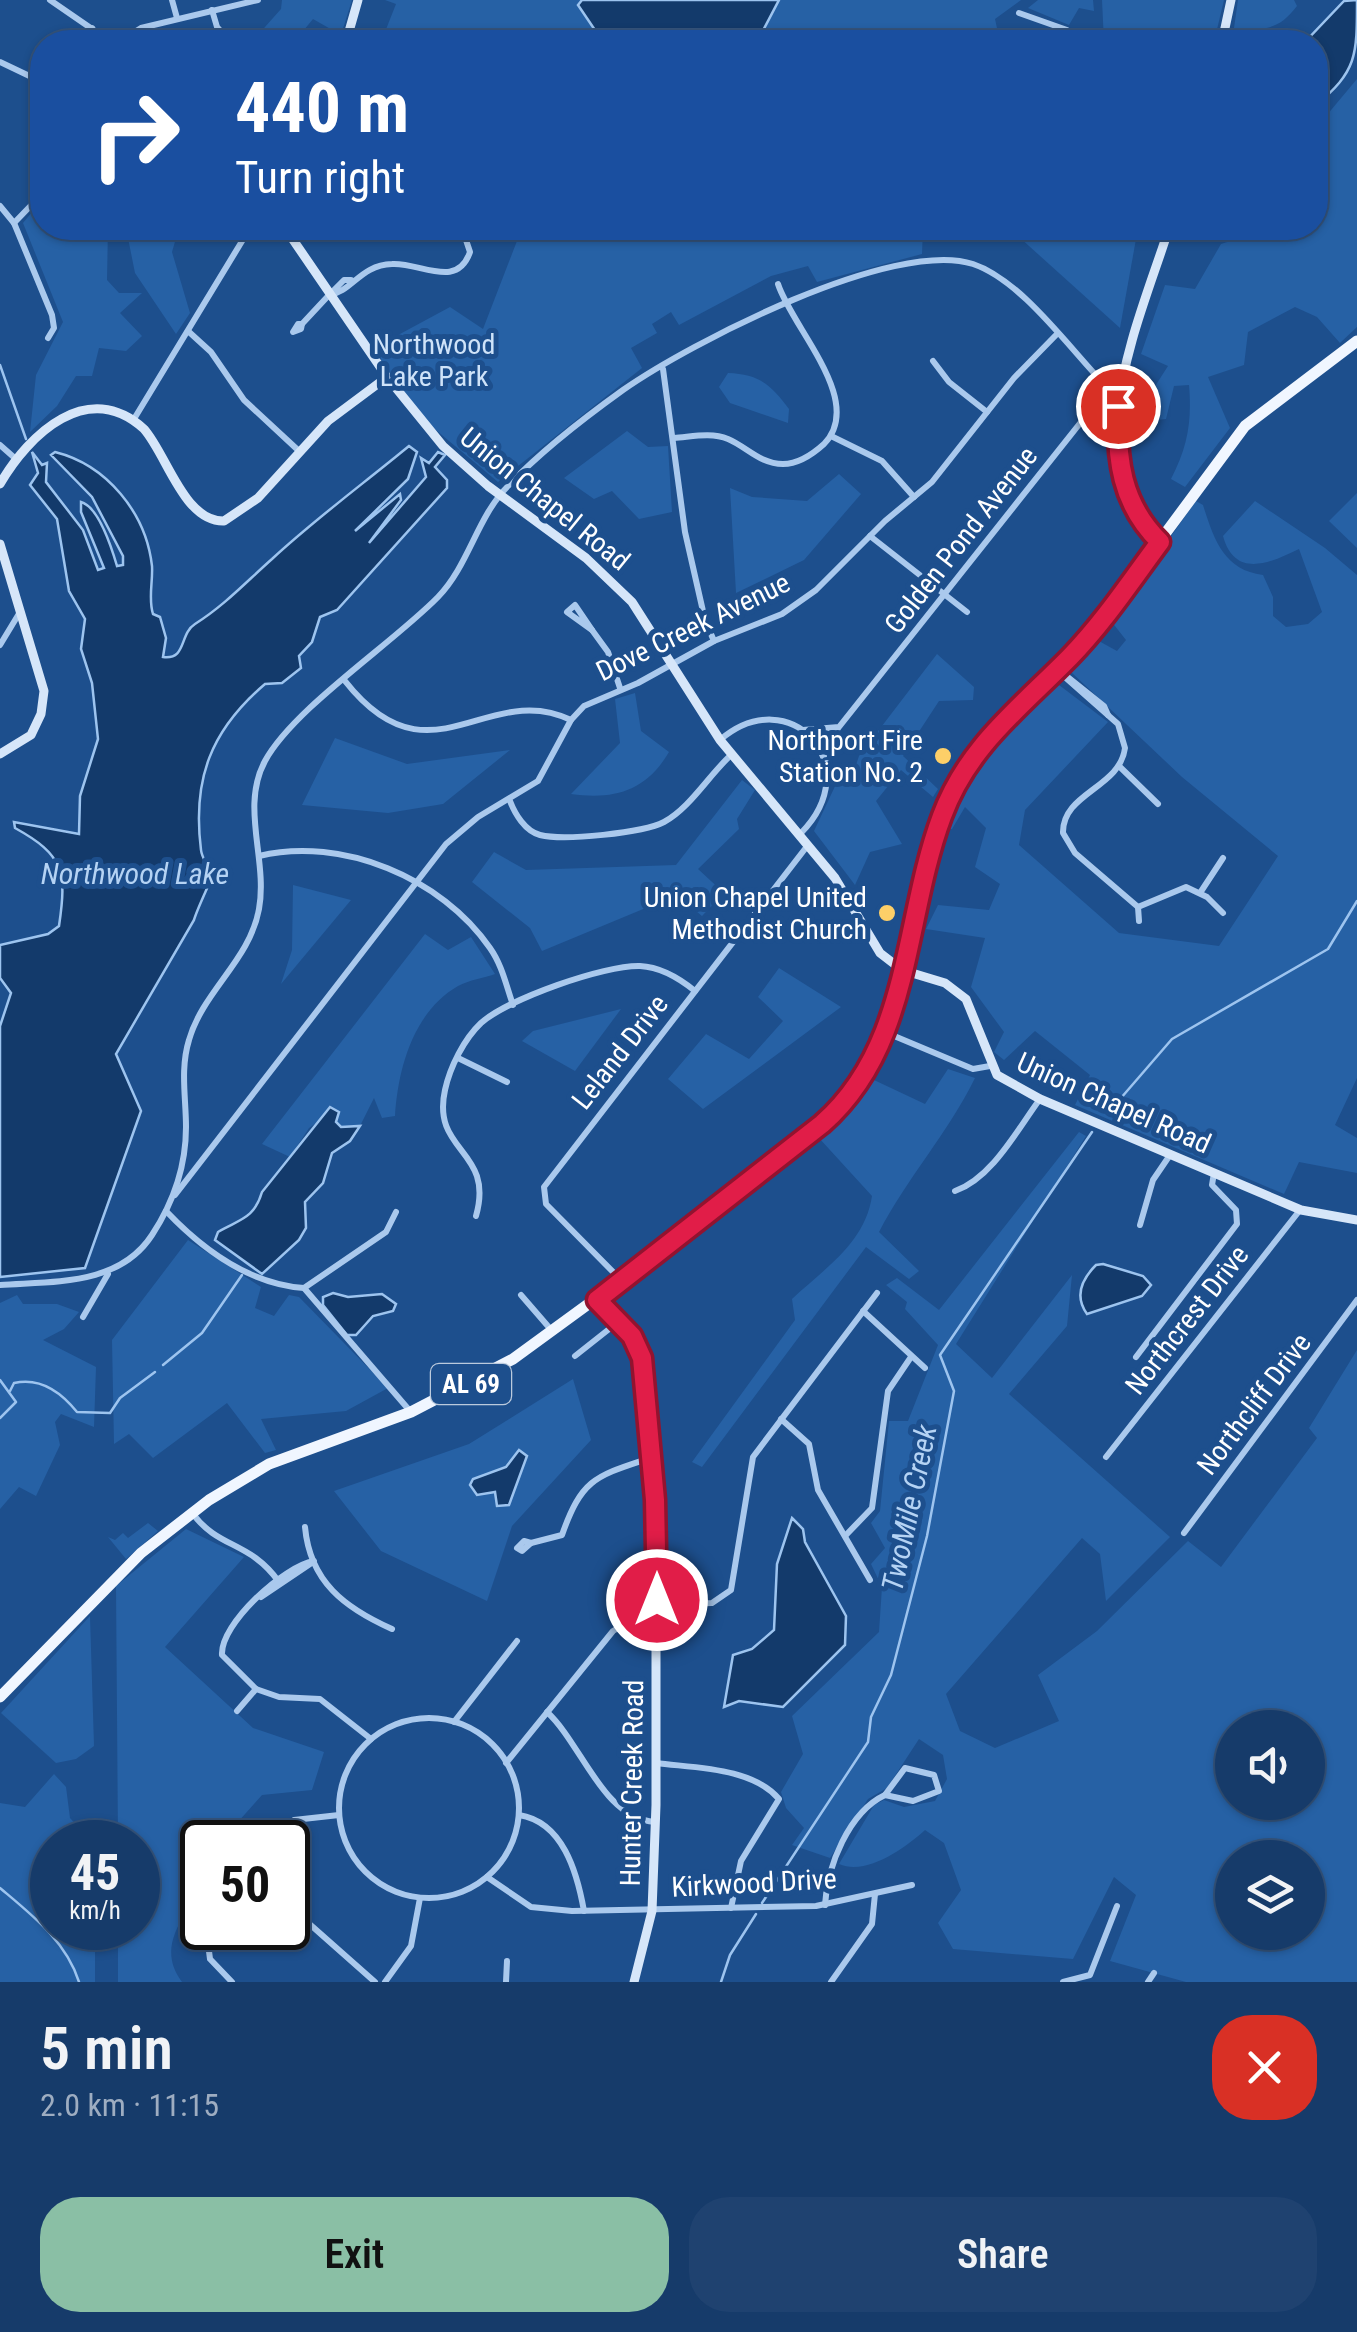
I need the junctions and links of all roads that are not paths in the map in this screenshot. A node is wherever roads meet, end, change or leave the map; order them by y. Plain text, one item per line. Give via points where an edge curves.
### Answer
1 (172, 0) edge
2 (258, 0) edge
3 (358, 0) edge
4 (1230, 0) edge
5 (54, 1) edge
6 (212, 10) junction
7 (1019, 13) dead end
8 (177, 18) junction
9 (92, 28) joint
10 (95, 30) edge
11 (136, 30) edge
12 (220, 30) edge
13 (349, 30) edge
14 (1067, 30) edge
15 (1224, 30) edge
16 (0, 62) edge
17 (30, 76) edge
18 (0, 206) edge
19 (30, 206) edge
20 (14, 223) junction
21 (243, 240) edge
22 (293, 240) edge
23 (466, 240) edge
24 (1165, 240) edge
25 (778, 284) dead end
26 (329, 295) junction
27 (785, 304) junction
28 (302, 324) dead end
29 (188, 330) junction
30 (1056, 335) junction
31 (48, 338) dead end
32 (1357, 341) edge
33 (933, 361) dead end
34 (663, 368) junction
35 (387, 377) junction
36 (1108, 388) junction
37 (1120, 393) junction
38 (987, 412) junction
39 (134, 419) junction
40 (831, 436) junction
41 (674, 438) junction
42 (0, 445) edge
43 (299, 451) junction
44 (17, 460) junction
45 (0, 484) edge
46 (500, 495) junction
47 (914, 497) junction
48 (870, 536) junction
49 (1160, 542) junction
50 (0, 544) edge
51 (945, 596) junction
52 (20, 612) junction
53 (967, 612) dead end
54 (592, 630) dead end
55 (714, 641) junction
56 (0, 644) edge
57 (674, 664) junction
58 (1057, 670) junction
59 (346, 681) junction
60 (620, 688) junction
61 (571, 720) junction
62 (839, 727) junction
63 (804, 730) junction
64 (720, 740) junction
65 (0, 754) edge
66 (731, 756) junction
67 (827, 760) junction
68 (1120, 766) junction
69 (510, 800) junction
70 (1158, 804) dead end
71 (801, 833) junction
72 (809, 844) junction
73 (259, 856) junction
74 (1223, 858) dead end
75 (416, 883) junction
76 (1200, 893) junction
77 (1138, 907) junction
78 (1223, 913) dead end
79 (1140, 921) dead end
80 (902, 970) junction
81 (695, 991) junction
82 (513, 1004) junction
83 (887, 1033) junction
84 (458, 1058) junction
85 (990, 1066) junction
86 (507, 1082) dead end
87 (1040, 1099) junction
88 (1171, 1154) junction
89 (1214, 1173) junction
90 (954, 1191) dead end
91 (174, 1196) junction
92 (166, 1210) junction
93 (1300, 1210) junction
94 (396, 1212) dead end
95 (476, 1216) dead end
96 (1357, 1220) edge
97 (1140, 1225) dead end
98 (108, 1273) junction
99 (622, 1281) junction
100 (0, 1285) edge
101 (304, 1288) junction
102 (877, 1293) dead end
103 (521, 1296) dead end
104 (597, 1300) junction
105 (1357, 1300) edge
106 (863, 1311) junction
107 (1354, 1314) edge
108 (83, 1316) dead end
109 (618, 1322) junction
110 (553, 1332) junction
111 (575, 1356) dead end
112 (911, 1358) junction
113 (1136, 1358) dead end
114 (925, 1368) dead end
115 (411, 1412) junction
116 (781, 1419) junction
117 (1106, 1457) dead end
118 (650, 1458) junction
119 (192, 1513) junction
120 (305, 1527) dead end
121 (1184, 1533) dead end
122 (846, 1535) junction
123 (531, 1543) dead end
124 (314, 1561) junction
125 (278, 1580) junction
126 (870, 1580) dead end
127 (657, 1608) junction
128 (392, 1628) dead end
129 (517, 1641) dead end
130 (256, 1689) junction
131 (0, 1698) edge
132 (238, 1711) dead end
133 (547, 1712) junction
134 (454, 1722) junction
135 (371, 1739) junction
136 (506, 1762) junction
137 (656, 1764) junction
138 (885, 1795) junction
139 (519, 1814) junction
140 (339, 1815) junction
141 (294, 1820) edge
142 (655, 1822) junction
143 (488, 1877) junction
144 (912, 1885) dead end
145 (875, 1894) junction
146 (420, 1898) junction
147 (825, 1905) junction
148 (1118, 1906) dead end
149 (731, 1908) junction
150 (584, 1911) junction
151 (652, 1911) junction
152 (310, 1924) edge
153 (209, 1950) edge
154 (506, 1961) dead end
155 (1154, 1972) dead end
156 (232, 1982) edge
157 (375, 1982) edge
158 (385, 1982) edge
159 (506, 1982) edge
160 (634, 1982) edge
161 (831, 1982) edge
162 (1063, 1982) edge
163 (1148, 1982) edge

1 - 8 street
2 - 6 street
3 - 13 street
4 - 15 street
5 - 9 street
6 - 8 street
6 - 12 street
7 - 14 street
8 - 11 street
9 - 10 street
16 - 17 street
18 - 20 street
19 - 20 street
20 - 31 street via 52,315
21 - 29 street
22 - 26 street, Union Chapel Road
23 - 26 street via 466,263 452,273 389,264 344,280
24 - 37 street
25 - 27 street
26 - 28 street
26 - 35 street, Union Chapel Road
27 - 30 street via 866,275 947,258 1000,278
27 - 34 street
27 - 40 street via 832,384 837,407
29 - 39 street
29 - 43 street via 244,400
30 - 36 street
30 - 38 street, Dove Creek Avenue
32 - 49 main road, AL 69 via 1245,426
33 - 38 street
34 - 41 street
34 - 46 street via 611,400
35 - 43 street
35 - 46 street, Union Chapel Road via 443,446
36 - 37 street
36 - 51 street, Golden Pond Avenue
37 - 49 street via 1125,488
38 - 47 street, Dove Creek Avenue
39 - 43 street via 194,508 212,521 245,510
39 - 44 street via 94,409 65,414
40 - 41 street via 814,452 783,464 720,436
40 - 47 street via 882,461
41 - 55 street via 685,532
42 - 44 street
44 - 45 street
46 - 57 street, Union Chapel Road via 616,585
46 - 59 street via 452,582
47 - 48 street, Dove Creek Avenue
48 - 51 street
48 - 55 street, Dove Creek Avenue via 802,602
49 - 58 main road, AL 69
50 - 52 street
51 - 53 street
51 - 62 street, Golden Pond Avenue
52 - 56 street
52 - 65 street via 43,702 31,734
54 - 60 street
55 - 57 street, Dove Creek Avenue
57 - 60 street, Dove Creek Avenue
57 - 64 street, Union Chapel Road
58 - 68 street via 1108,716 1125,742
58 - 80 main road, AL 69 via 990,732 955,785 934,840
59 - 61 street via 380,718 414,730 536,710
59 - 73 street via 266,760 254,800
60 - 61 street, Dove Creek Avenue
61 - 69 street, Dove Creek Avenue via 542,776
62 - 63 street
62 - 67 street, Golden Pond Avenue
63 - 64 street via 762,720
63 - 67 street
64 - 66 street, Union Chapel Road
66 - 69 street via 677,812 640,830 540,835 525,826
66 - 71 street, Union Chapel Road
67 - 71 street, Golden Pond Avenue via 824,801
68 - 70 street
68 - 77 street via 1072,807 1062,828 1071,849
69 - 75 street, Dove Creek Avenue via 463,827
71 - 72 street, Union Chapel Road
72 - 80 street, Union Chapel Road via 880,953
72 - 81 street, Leland Drive
73 - 75 street via 286,852 380,862
73 - 91 street via 256,924 188,1041 186,1135
74 - 76 street
75 - 82 street via 488,945
75 - 91 street, Dove Creek Avenue
76 - 77 street via 1180,888
76 - 78 street
77 - 79 street
80 - 83 main road, AL 69
80 - 85 street, Union Chapel Road via 961,994
81 - 82 street via 666,972 626,967
81 - 99 street, Leland Drive via 542,1193
82 - 84 street via 483,1021
83 - 85 street via 974,1070
83 - 99 main road, AL 69 via 840,1108
84 - 86 street
84 - 95 street via 445,1088 443,1117 480,1176
85 - 87 street, Union Chapel Road
87 - 88 street, Union Chapel Road
87 - 90 street via 971,1186
88 - 89 street, Union Chapel Road
88 - 97 street via 1153,1180
89 - 93 street, Union Chapel Road
89 - 113 street via 1212,1185 1236,1210 1237,1224
91 - 92 street
92 - 98 street via 146,1243
92 - 101 street via 248,1274
93 - 96 street, Union Chapel Road
93 - 117 street, Northcrest Drive
94 - 101 street via 386,1232
98 - 100 street
98 - 108 street
99 - 104 main road, AL 69
101 - 115 street
102 - 106 street
103 - 110 street
104 - 109 street, Hunter Creek Road
104 - 110 main road, AL 69
105 - 107 street, Northcliff Drive
106 - 112 street
106 - 116 street
107 - 121 street, Northcliff Drive
109 - 111 street
109 - 118 street, Hunter Creek Road via 642,1358
110 - 115 main road, AL 69
112 - 114 street
112 - 122 street via 886,1397 872,1508
115 - 119 main road, AL 69 via 269,1464
116 - 122 street via 808,1444 818,1490
116 - 127 street via 749,1468 730,1590 718,1601
118 - 123 street via 592,1479 562,1535
118 - 127 street, Hunter Creek Road
119 - 125 street via 218,1538 256,1554
119 - 131 main road, AL 69 via 115,1577
120 - 124 street
122 - 126 street
124 - 125 street
124 - 128 street via 340,1602
125 - 130 street via 221,1649 228,1665
127 - 133 street via 613,1631
127 - 137 street, Hunter Creek Road
129 - 134 street
130 - 132 street
130 - 135 street via 279,1698 320,1699
133 - 136 street
133 - 142 street via 621,1810
134 - 135 street via 410,1720
134 - 136 street via 480,1734
135 - 140 street via 346,1773
136 - 139 street
137 - 142 street, Hunter Creek Road
137 - 149 street via 730,1774 779,1799 739,1866
138 - 138 street via 924,1800 940,1785 934,1775 906,1768
138 - 147 street via 869,1805 836,1854
139 - 143 street via 506,1855
139 - 150 street via 554,1833 576,1874
140 - 141 street
140 - 146 street via 348,1849 364,1871
142 - 151 street, Hunter Creek Road
143 - 146 street via 450,1896
143 - 150 street, Kirkwood Drive via 532,1907
144 - 145 street, Kirkwood Drive
145 - 147 street, Kirkwood Drive
145 - 161 street via 869,1929
146 - 158 street via 411,1946
147 - 149 street, Kirkwood Drive
148 - 162 street via 1090,1974
149 - 151 street, Kirkwood Drive
150 - 151 street, Kirkwood Drive
151 - 160 street, Hunter Creek Road
152 - 157 street
153 - 156 street
154 - 159 street
155 - 163 street

